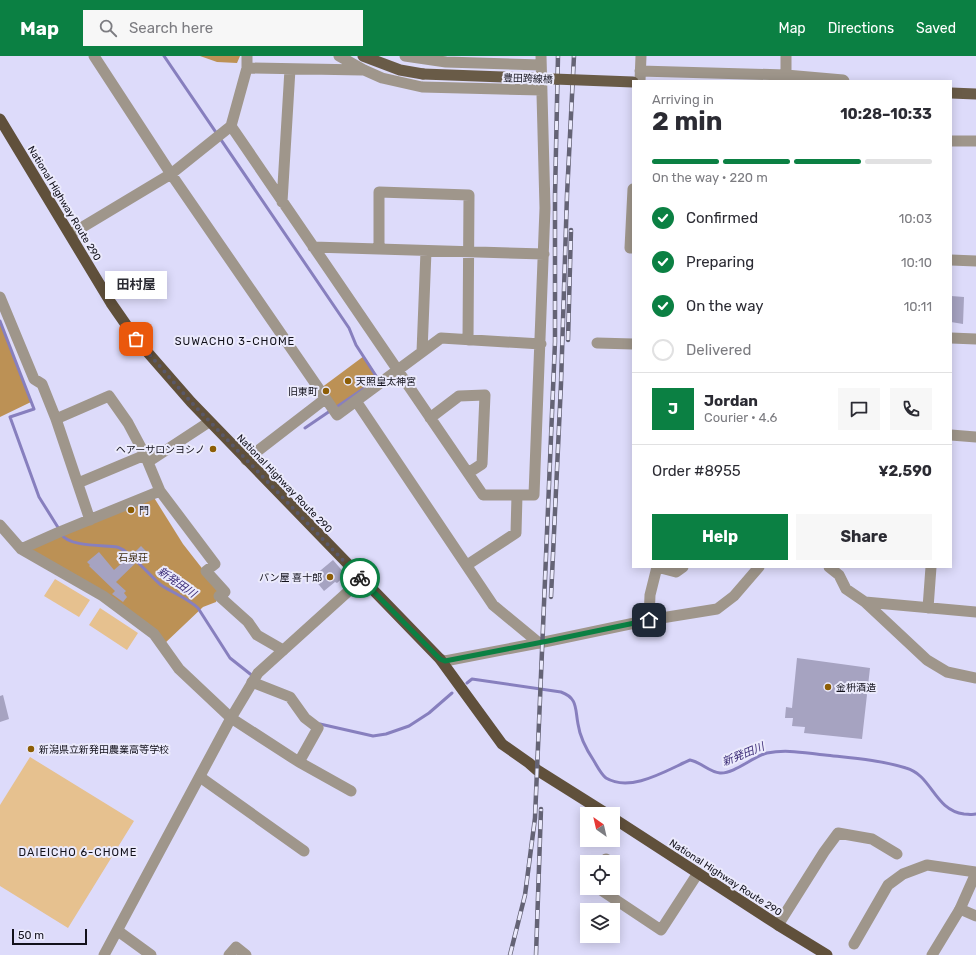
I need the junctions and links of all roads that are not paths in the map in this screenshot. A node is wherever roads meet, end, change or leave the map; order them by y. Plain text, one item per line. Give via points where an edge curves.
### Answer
1 (94, 56) edge
2 (246, 56) edge
3 (339, 56) edge
4 (363, 56) edge
5 (405, 56) edge
6 (641, 56) edge
7 (786, 56) edge
8 (541, 60) edge
9 (247, 68) junction
10 (290, 69) junction
11 (364, 70) junction
12 (640, 76) edge
13 (786, 77) junction
14 (843, 80) edge
15 (632, 82) edge
16 (542, 90) junction
17 (952, 93) edge
18 (976, 94) edge
19 (0, 119) edge
20 (231, 126) junction
21 (952, 141) edge
22 (976, 141) edge
23 (171, 174) junction
24 (282, 202) junction
25 (632, 209) edge
26 (71, 234) junction
27 (313, 247) junction
28 (632, 248) edge
29 (379, 249) junction
30 (426, 251) junction
31 (469, 252) junction
32 (544, 254) junction
33 (952, 260) edge
34 (976, 261) edge
35 (0, 297) edge
36 (952, 338) edge
37 (976, 339) edge
38 (468, 340) junction
39 (541, 344) junction
40 (597, 344) dead end
41 (632, 344) edge
42 (422, 352) junction
43 (398, 371) junction
44 (325, 399) junction
45 (356, 401) junction
46 (430, 418) junction
47 (56, 419) junction
48 (209, 422) junction
49 (952, 435) edge
50 (976, 437) edge
51 (147, 459) junction
52 (246, 460) junction
53 (468, 473) junction
54 (78, 483) junction
55 (160, 491) junction
56 (517, 495) junction
57 (90, 520) junction
58 (0, 525) edge
59 (21, 549) junction
60 (467, 566) junction
61 (657, 568) edge
62 (661, 568) edge
63 (682, 568) edge
64 (758, 568) edge
65 (830, 568) edge
66 (931, 568) edge
67 (362, 579) junction
68 (865, 602) junction
69 (928, 608) junction
70 (976, 612) edge
71 (649, 620) junction
72 (539, 643) junction
73 (283, 650) junction
74 (440, 659) junction
75 (255, 678) junction
76 (976, 678) edge
77 (231, 718) junction
78 (299, 762) junction
79 (200, 777) junction
80 (351, 791) dead end
81 (595, 807) edge
82 (620, 823) edge
83 (304, 851) dead end
84 (897, 854) dead end
85 (976, 872) edge
86 (698, 873) junction
87 (608, 895) edge
88 (960, 909) junction
89 (976, 916) edge
90 (778, 925) junction
91 (118, 931) junction
92 (854, 944) dead end
93 (104, 955) edge
94 (151, 955) edge
95 (230, 955) edge
96 (246, 955) edge
97 (828, 955) edge
98 (932, 955) edge

1 - 23 street
2 - 9 street
3 - 11 street
4 - 15 main road, 豊田跨線橋, bridge via 400,70 423,74
5 - 8 street via 446,62
6 - 12 street
7 - 13 street
8 - 16 street
9 - 10 street
9 - 20 street
10 - 11 street
10 - 24 street
11 - 16 street via 382,78 422,86
12 - 13 street
13 - 14 street
16 - 32 street
17 - 18 main road
19 - 26 highway, National Highway Route 290
20 - 23 street
20 - 24 street
21 - 22 street
23 - 26 street
23 - 44 street
24 - 27 street
25 - 28 street
26 - 48 highway, National Highway Route 290 via 136,339
27 - 29 street
27 - 43 street
29 - 30 street
29 - 31 street via 379,192 469,195
30 - 31 street
30 - 42 street
31 - 32 street
31 - 38 street
32 - 39 street
33 - 34 street
35 - 47 street via 34,379 42,384
36 - 37 street
38 - 39 street
38 - 42 street via 441,338
39 - 56 street via 534,495
40 - 41 street
42 - 43 street
43 - 45 street
43 - 46 street
44 - 45 street via 336,415
44 - 52 street
45 - 60 street
46 - 53 street
46 - 53 street via 459,396 485,395 482,464
47 - 51 street via 110,396
47 - 54 street
48 - 51 street
48 - 52 highway, National Highway Route 290
49 - 50 street
51 - 54 street
51 - 55 street
52 - 67 highway, National Highway Route 290
53 - 56 street via 483,495
54 - 57 street
55 - 57 street
55 - 73 street via 215,564 206,571 224,592 219,596 248,622 257,635
56 - 60 street via 516,533
57 - 59 street
58 - 59 street
59 - 77 street via 103,596 154,634 179,669
60 - 72 street via 493,605
61 - 71 street via 650,595
62 - 63 street via 676,572
64 - 71 street via 734,596 717,609
65 - 68 street via 839,576 846,589
66 - 69 street
67 - 73 street
67 - 74 highway, National Highway Route 290
68 - 69 street
68 - 76 street via 927,660 947,672
69 - 70 street
71 - 72 street
72 - 74 street via 445,661
73 - 75 street
74 - 81 highway, National Highway Route 290 via 502,744
75 - 77 street
75 - 78 street via 290,697 305,718 318,728
77 - 78 street
77 - 79 street
78 - 80 street
79 - 83 street
79 - 91 street
82 - 86 highway, National Highway Route 290
84 - 90 street via 872,839 838,833
85 - 88 street
85 - 92 street via 927,865 903,874 888,885
86 - 87 street via 661,930
86 - 90 highway, National Highway Route 290
88 - 89 street
88 - 98 street
90 - 97 highway, National Highway Route 290
91 - 93 street
91 - 94 street
95 - 96 street via 236,947

